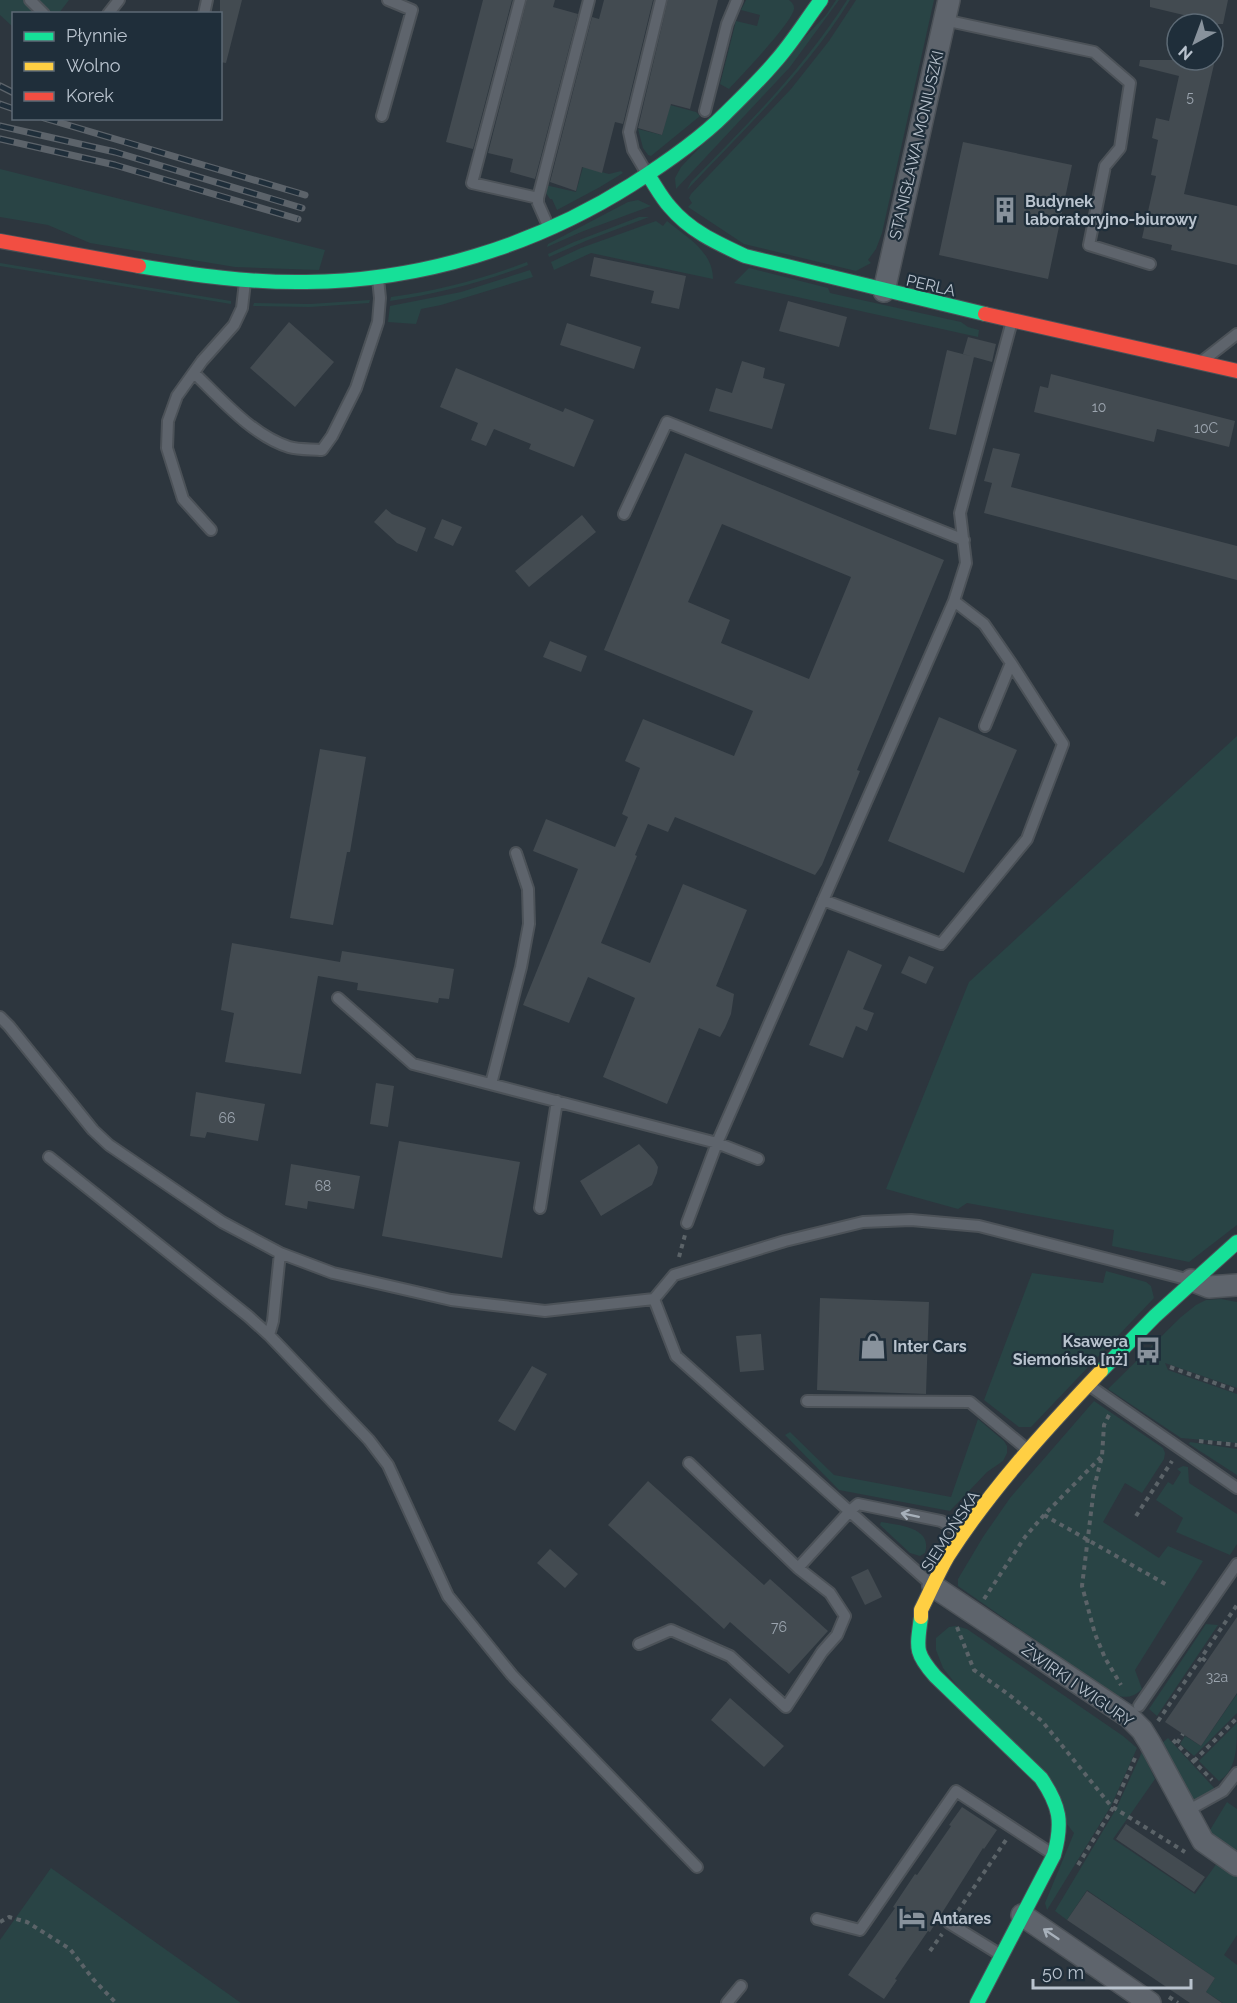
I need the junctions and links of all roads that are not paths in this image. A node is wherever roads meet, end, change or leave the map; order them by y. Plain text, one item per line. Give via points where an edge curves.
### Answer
1 (30, 0) edge
2 (119, 0) edge
3 (388, 0) edge
4 (520, 0) edge
5 (589, 0) edge
6 (661, 0) edge
7 (737, 0) edge
8 (817, 1) edge
9 (946, 10) edge
10 (42, 12) edge
11 (110, 12) edge
12 (705, 111) dead end
13 (382, 116) dead end
14 (648, 175) junction
15 (538, 198) junction
16 (550, 230) junction
17 (0, 241) edge
18 (1150, 264) dead end
19 (378, 277) junction
20 (245, 280) junction
21 (884, 291) junction
22 (1012, 320) junction
23 (1237, 334) edge
24 (1201, 363) junction
25 (1237, 371) edge
26 (194, 373) junction
27 (624, 514) dead end
28 (211, 530) dead end
29 (963, 540) junction
30 (954, 601) junction
31 (1011, 663) junction
32 (984, 726) dead end
33 (516, 853) dead end
34 (823, 900) junction
35 (338, 998) dead end
36 (0, 1017) edge
37 (490, 1084) junction
38 (557, 1101) junction
39 (717, 1143) junction
40 (49, 1157) dead end
41 (758, 1159) dead end
42 (540, 1208) dead end
43 (687, 1223) road end
44 (1237, 1242) edge
45 (280, 1253) junction
46 (1191, 1280) junction
47 (1237, 1285) edge
48 (654, 1299) junction
49 (269, 1335) junction
50 (1087, 1384) junction
51 (807, 1401) dead end
52 (1029, 1450) junction
53 (689, 1463) dead end
54 (1237, 1488) edge
55 (850, 1511) junction
56 (965, 1534) junction
57 (1237, 1564) edge
58 (798, 1568) junction
59 (933, 1586) junction
60 (639, 1644) dead end
61 (1139, 1706) road end
62 (1237, 1773) edge
63 (1187, 1811) junction
64 (1054, 1855) junction
65 (1237, 1865) edge
66 (697, 1867) dead end
67 (1022, 1915) junction
68 (817, 1919) dead end
69 (949, 1923) road end
70 (1001, 1956) junction
71 (741, 1986) dead end
72 (1160, 2000) edge
73 (983, 2001) edge
74 (727, 2003) edge

1 - 10 lane
2 - 11 lane
3 - 13 lane via 412,10
4 - 15 lane via 472,183
5 - 15 lane
6 - 14 lane via 629,132 633,150
7 - 12 lane
8 - 14 street via 776,62 746,94
9 - 18 lane via 1094,52 1130,83 1120,148 1105,166 1089,245
9 - 21 street, STANISŁAWA MONIUSZKI
14 - 16 street
14 - 21 street, PERLA via 680,217 726,248 771,264
15 - 16 lane
16 - 19 street via 468,259
17 - 20 street
19 - 20 street via 309,282
19 - 26 lane via 378,322 356,388 322,450 291,447 267,438
20 - 26 lane via 242,308 234,325
21 - 22 street, PERLA
22 - 24 street, PERLA
22 - 29 lane via 960,513
23 - 24 lane
24 - 25 street, PERLA
26 - 28 lane via 174,404 168,421 167,448 183,500
27 - 29 lane via 667,422
29 - 30 lane via 966,563
30 - 31 lane via 984,624
30 - 34 lane
31 - 32 lane
31 - 34 lane via 1063,744 1027,839 941,944
33 - 37 lane via 528,889 529,924
34 - 39 lane
35 - 37 lane via 414,1064
36 - 45 lane via 109,1145 222,1222
37 - 38 lane
38 - 39 lane
38 - 42 lane
39 - 41 lane
39 - 43 lane
40 - 49 lane
44 - 46 street, SIEMOŃSKA
45 - 48 lane via 333,1274 451,1300 545,1311
45 - 49 lane
46 - 47 street via 1209,1287
46 - 48 lane via 979,1226 911,1220 863,1222 674,1275
46 - 50 street, SIEMOŃSKA
48 - 55 lane via 676,1356
49 - 66 lane via 363,1432 388,1465 448,1596 512,1675
50 - 52 street, SIEMOŃSKA
50 - 54 lane
51 - 52 lane via 970,1402
52 - 56 street, SIEMOŃSKA
53 - 58 lane
56 -> 55 lane via 940,1521 858,1504
55 - 58 lane
55 - 59 lane
56 - 59 street, SIEMOŃSKA
57 - 61 lane
58 - 60 lane via 830,1593 845,1616 837,1635 786,1707 730,1656 671,1630
59 - 63 street, ŻWIRKI I WIGURY via 1129,1717 1142,1730
59 - 64 street, SIEMOŃSKA via 917,1629 917,1649 935,1676 1052,1793 1061,1824
62 - 63 lane via 1223,1791
63 - 65 street, ŻWIRKI I WIGURY via 1203,1841
64 - 67 street, SIEMOŃSKA
64 - 68 lane via 956,1791 860,1930
67 - 70 street, SIEMOŃSKA
72 -> 67 street
69 - 70 lane
70 - 73 street, SIEMOŃSKA
71 - 74 lane

